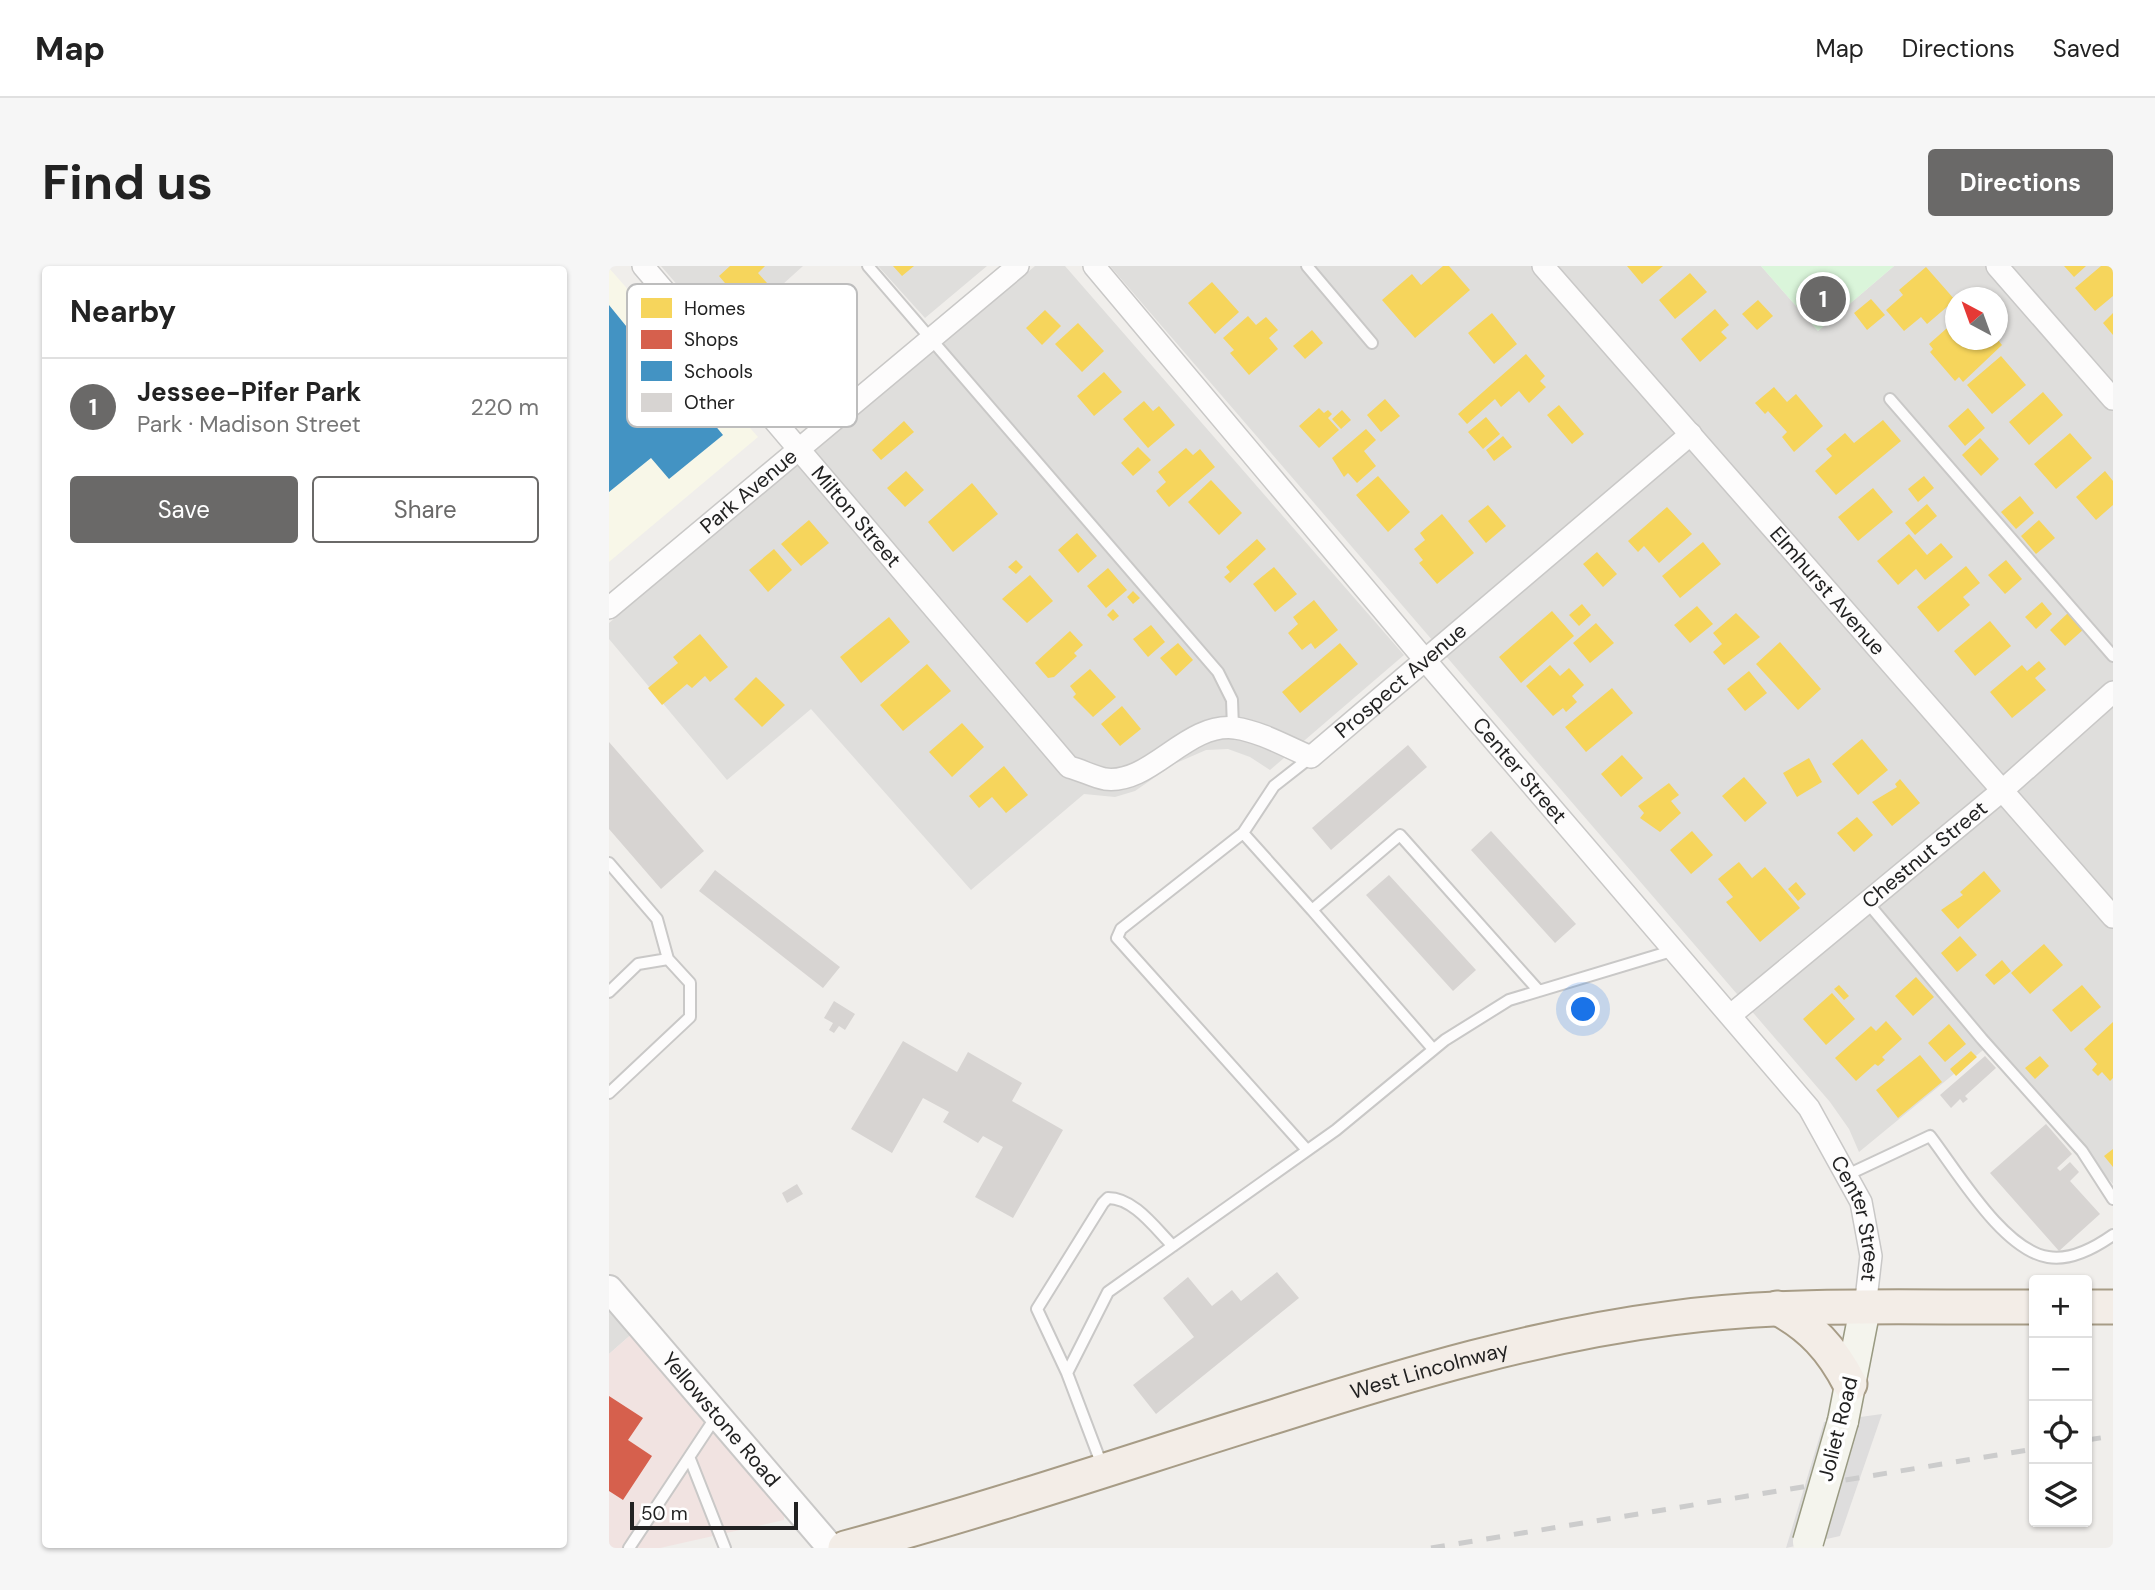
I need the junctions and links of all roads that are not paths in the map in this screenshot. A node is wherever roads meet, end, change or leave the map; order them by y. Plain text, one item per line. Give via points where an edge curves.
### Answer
1 (643, 266) edge
2 (868, 266) edge
3 (1018, 266) edge
4 (1094, 266) edge
5 (1307, 266) edge
6 (1543, 266) edge
7 (1997, 266) edge
8 (659, 284) edge
9 (933, 339) junction
10 (1372, 343) dead end
11 (1890, 399) dead end
12 (2113, 399) edge
13 (857, 402) edge
14 (782, 427) edge
15 (827, 427) edge
16 (1691, 434) junction
17 (801, 449) junction
18 (609, 608) edge
19 (2113, 656) edge
20 (1425, 660) junction
21 (2113, 692) edge
22 (1233, 728) junction
23 (1311, 757) junction
24 (2004, 789) junction
25 (1243, 833) junction
26 (609, 863) edge
27 (1867, 902) junction
28 (1312, 910) junction
29 (2113, 917) edge
30 (1677, 950) junction
31 (668, 959) junction
32 (1539, 991) junction
33 (609, 992) edge
34 (1732, 1014) junction
35 (1433, 1049) junction
36 (609, 1093) edge
37 (1307, 1150) junction
38 (1847, 1175) junction
39 (2113, 1199) edge
40 (2113, 1235) edge
41 (1173, 1246) junction
42 (609, 1289) edge
43 (2029, 1307) edge
44 (2092, 1307) edge
45 (2113, 1307) edge
46 (1777, 1308) junction
47 (1865, 1308) junction
48 (1067, 1373) junction
49 (1850, 1384) junction
50 (717, 1415) junction
51 (689, 1459) junction
52 (1104, 1471) junction
53 (1807, 1545) edge
54 (629, 1548) edge
55 (725, 1548) edge
56 (831, 1548) edge
57 (845, 1548) edge

1 - 8 street, Milton Street
2 - 9 lane
3 - 9 street, Park Avenue
4 - 20 street, Center Street
5 - 10 lane
6 - 16 street, Elmhurst Avenue
7 - 12 street
9 - 13 street, Park Avenue
9 - 22 lane via 1218,672 1231,700
11 - 19 lane
14 - 17 street, Milton Street
15 - 17 street, Park Avenue
16 - 20 street, Prospect Avenue
16 - 24 street, Elmhurst Avenue
17 - 18 street, Park Avenue
17 - 22 street, Milton Street via 1069,767 1107,779 1138,772 1196,735
20 - 23 street, Prospect Avenue
20 - 30 street, Center Street
21 - 24 street, Chestnut Street
22 - 23 street
23 - 25 lane via 1274,786
24 - 27 street, Chestnut Street
24 - 29 street, Elmhurst Avenue
25 - 28 lane
25 - 37 lane via 1121,929 1117,938
26 - 31 lane via 657,919
27 - 34 street, Chestnut Street
27 - 39 lane via 2082,1151
28 - 32 lane via 1400,835
28 - 35 lane
30 - 32 lane
30 - 34 street, Center Street
31 - 33 lane via 638,964
31 - 36 lane via 690,983 690,1017
32 - 35 lane via 1509,1000
34 - 38 street, Center Street via 1809,1108
35 - 37 lane
37 - 41 lane
38 - 40 lane via 1930,1136 2003,1231 2038,1253 2048,1257 2074,1254
38 - 47 street, Center Street via 1861,1202 1871,1256
41 - 48 lane via 1108,1292
41 - 48 lane via 1128,1203 1108,1198 1103,1203 1037,1310
42 - 50 street, Yellowstone Road
43 - 47 main road, West Lincolnway
44 - 45 main road
46 - 47 main road, West Lincolnway
46 - 49 main road via 1828,1346
46 - 52 main road, West Lincolnway via 1617,1327 1436,1367
47 - 49 main road, Joliet Road
48 - 52 lane
49 - 53 main road, Joliet Road, bridge
50 - 51 lane
50 - 56 street, Yellowstone Road
51 - 54 lane
51 - 55 lane
52 - 57 main road, West Lincolnway via 966,1516

